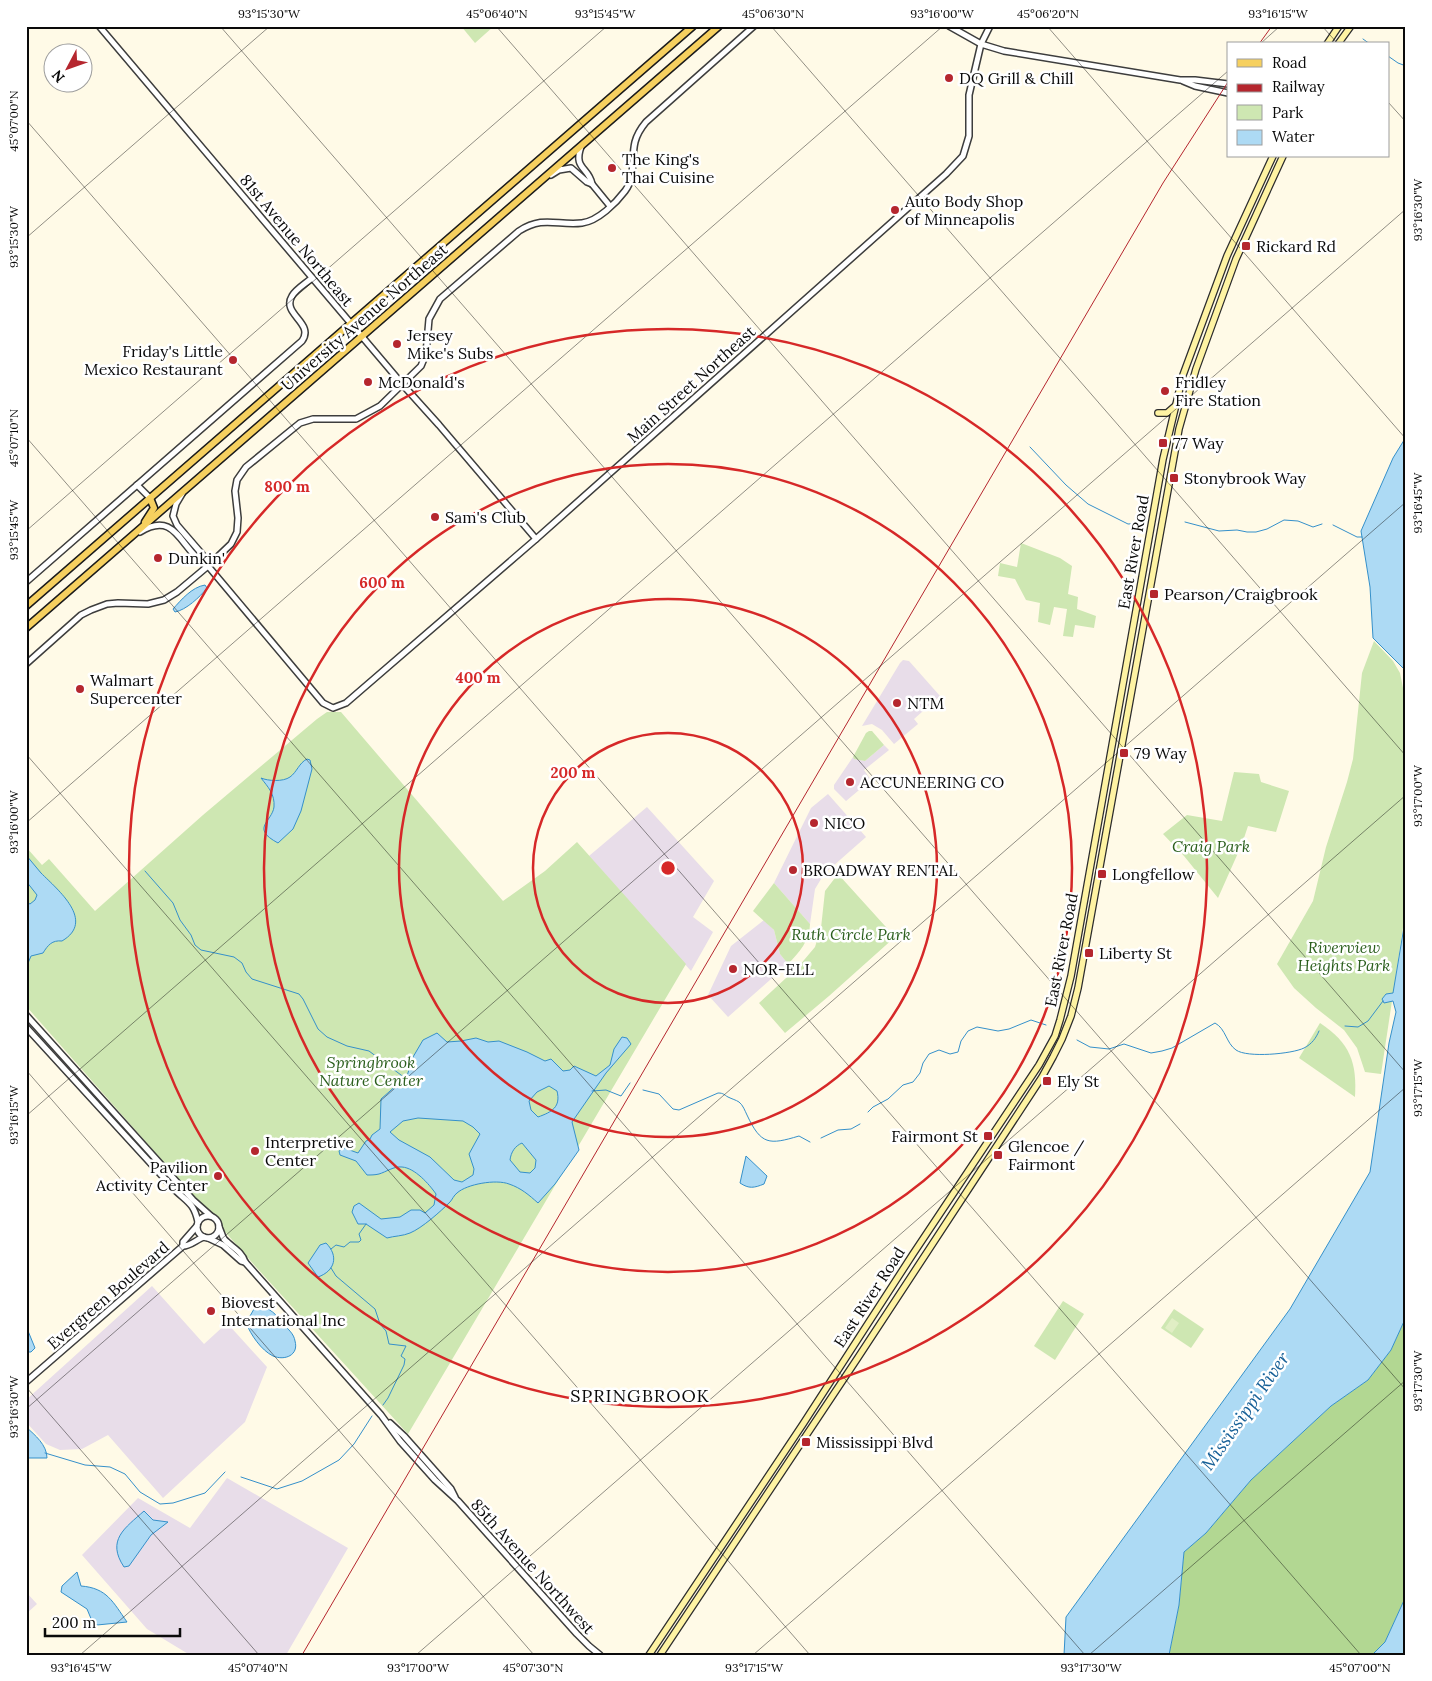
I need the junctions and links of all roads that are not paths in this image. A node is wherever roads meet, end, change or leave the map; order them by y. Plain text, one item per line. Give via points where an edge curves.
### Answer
1 (99, 26) edge
2 (693, 26) edge
3 (719, 26) edge
4 (754, 26) edge
5 (949, 26) edge
6 (990, 26) edge
7 (1339, 26) edge
8 (1351, 26) edge
9 (1328, 42) edge
10 (1339, 42) edge
11 (981, 44) junction
12 (1180, 80) junction
13 (1227, 84) edge
14 (1227, 93) edge
15 (581, 146) junction
16 (1272, 158) edge
17 (1282, 158) edge
18 (592, 184) junction
19 (532, 189) junction
20 (610, 206) junction
21 (312, 278) junction
22 (352, 324) junction
23 (362, 337) junction
24 (403, 385) junction
25 (1176, 405) junction
26 (1158, 413) dead end
27 (137, 485) junction
28 (183, 492) junction
29 (150, 498) junction
30 (131, 538) junction
31 (536, 539) junction
32 (208, 566) junction
33 (26, 582) edge
34 (26, 606) edge
35 (26, 628) edge
36 (26, 664) edge
37 (26, 1015) edge
38 (26, 1027) edge
39 (69, 1073) junction
40 (87, 1082) junction
41 (109, 1117) junction
42 (131, 1130) junction
43 (211, 1216) junction
44 (198, 1224) junction
45 (219, 1227) junction
46 (206, 1237) junction
47 (184, 1246) junction
48 (245, 1262) junction
49 (26, 1382) edge
50 (589, 1646) junction
51 (594, 1655) edge
52 (600, 1655) edge
53 (649, 1655) edge
54 (660, 1655) edge

1 - 21 street, 81st Avenue Northeast
2 - 22 main road, University Avenue Northeast
3 - 15 main road, University Avenue Northeast
4 - 20 street via 640,129 629,185
5 - 11 street
6 - 11 street, Main Street Northeast
7 - 9 main road
8 - 10 main road
11 - 12 street via 1004,51
11 - 31 street, Main Street Northeast via 969,95 970,136 963,156
12 - 13 street
12 - 14 street
15 - 18 street via 579,162
15 - 19 main road, University Avenue Northeast
16 - 25 main road, East River Road via 1227,256 1183,375
17 - 54 main road, East River Road via 1236,259 1196,369 1180,429 1081,971 1062,1039 1042,1077
18 - 19 street via 567,168
18 - 20 street
19 - 23 main road, University Avenue Northeast
20 - 24 street via 589,221 527,225 443,295 429,319 426,354 421,366
21 - 22 street, 81st Avenue Northeast
21 - 27 street via 292,294 289,306 305,329 303,339
22 - 23 street, 81st Avenue Northeast
22 - 29 main road, University Avenue Northeast
23 - 24 street, 81st Avenue Northeast
23 - 28 main road, University Avenue Northeast
24 - 31 street, 81st Avenue Northeast
24 - 32 street via 380,406 356,419 313,419 300,423 246,467 237,480 235,491 237,532 231,544
25 - 26 main road via 1166,413
25 - 53 main road, East River Road via 1163,459 1071,976 1055,1036 1039,1065
27 - 29 street
27 - 33 street
28 - 30 main road, University Avenue Northeast
28 - 32 street via 173,516
29 - 30 main road via 154,505 152,512
29 - 34 main road, University Avenue Northeast
30 - 32 street via 150,526 170,527 199,562
30 - 35 main road, University Avenue Northeast
31 - 32 street, Main Street Northeast via 346,703 334,708 323,703
32 - 36 street via 164,600 148,604 118,603 90,610
37 - 40 street
38 - 39 street
39 - 40 street via 76,1073
39 - 41 street
40 - 42 street
41 - 42 street via 116,1117
41 - 44 street via 193,1206
42 - 43 street
43 - 44 street via 204,1216
43 - 45 street
44 - 46 street via 200,1234
44 - 47 street, Evergreen Boulevard via 183,1242
45 - 46 street via 215,1235
45 - 48 street, 85th Avenue Northwest via 223,1237 244,1257
46 - 47 street, Evergreen Boulevard
46 - 48 street, 85th Avenue Northwest
47 - 49 street, Evergreen Boulevard
48 - 50 street, 85th Avenue Northwest
50 - 51 street, 85th Avenue Northwest
50 - 52 street, 85th Avenue Northwest

